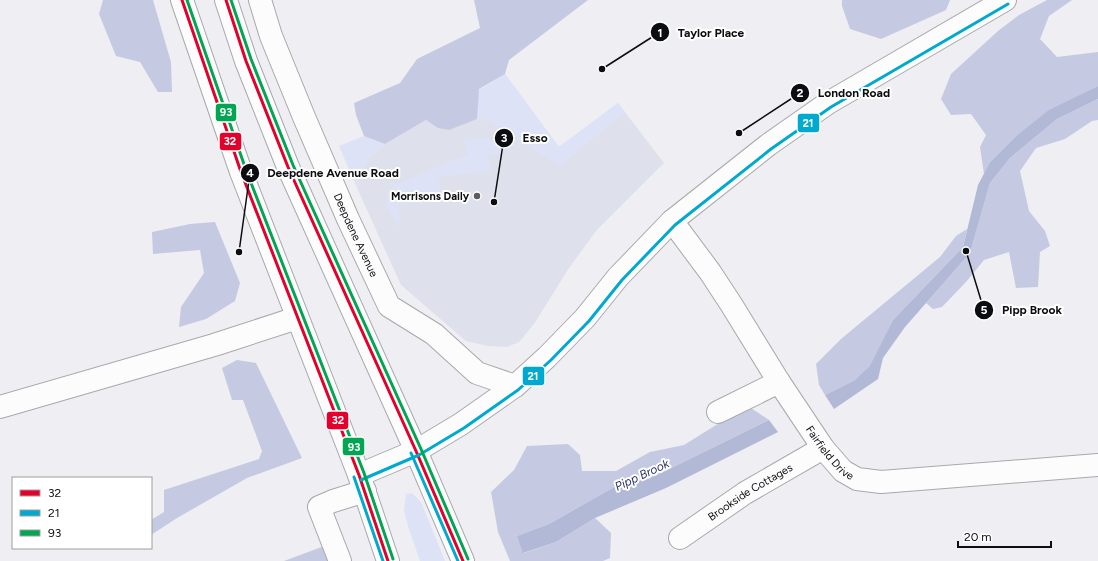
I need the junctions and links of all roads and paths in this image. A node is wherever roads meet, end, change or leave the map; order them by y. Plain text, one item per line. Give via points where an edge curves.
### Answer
1 (182, 0) edge
2 (226, 0) edge
3 (260, 0) edge
4 (1005, 0) edge
5 (672, 222) junction
6 (297, 318) junction
7 (779, 382) junction
8 (515, 386) junction
9 (0, 407) edge
10 (718, 412) dead end
11 (823, 448) junction
12 (416, 451) junction
13 (1098, 465) edge
14 (362, 483) junction
15 (680, 538) dead end
16 (340, 561) edge
17 (388, 561) edge
18 (463, 561) edge

1 - 6 main road via 241,172
2 - 12 main road via 246,60 288,168
3 - 8 main road, Deepdene Avenue via 271,36 304,117 389,306 434,334 477,373
4 - 5 main road via 828,103 768,145
5 - 7 main road, Fairfield Drive via 732,304
5 - 8 main road via 618,277 585,318
6 - 9 main road via 214,346
6 - 14 main road
7 - 10 main road
7 - 11 main road, Fairfield Drive
8 - 12 main road via 461,424
11 - 13 main road, Fairfield Drive via 843,471 857,480 881,482
11 - 15 main road, Brookside Cottages via 745,493
12 - 14 main road
12 - 18 main road
14 - 16 main road via 319,507
14 - 17 main road

